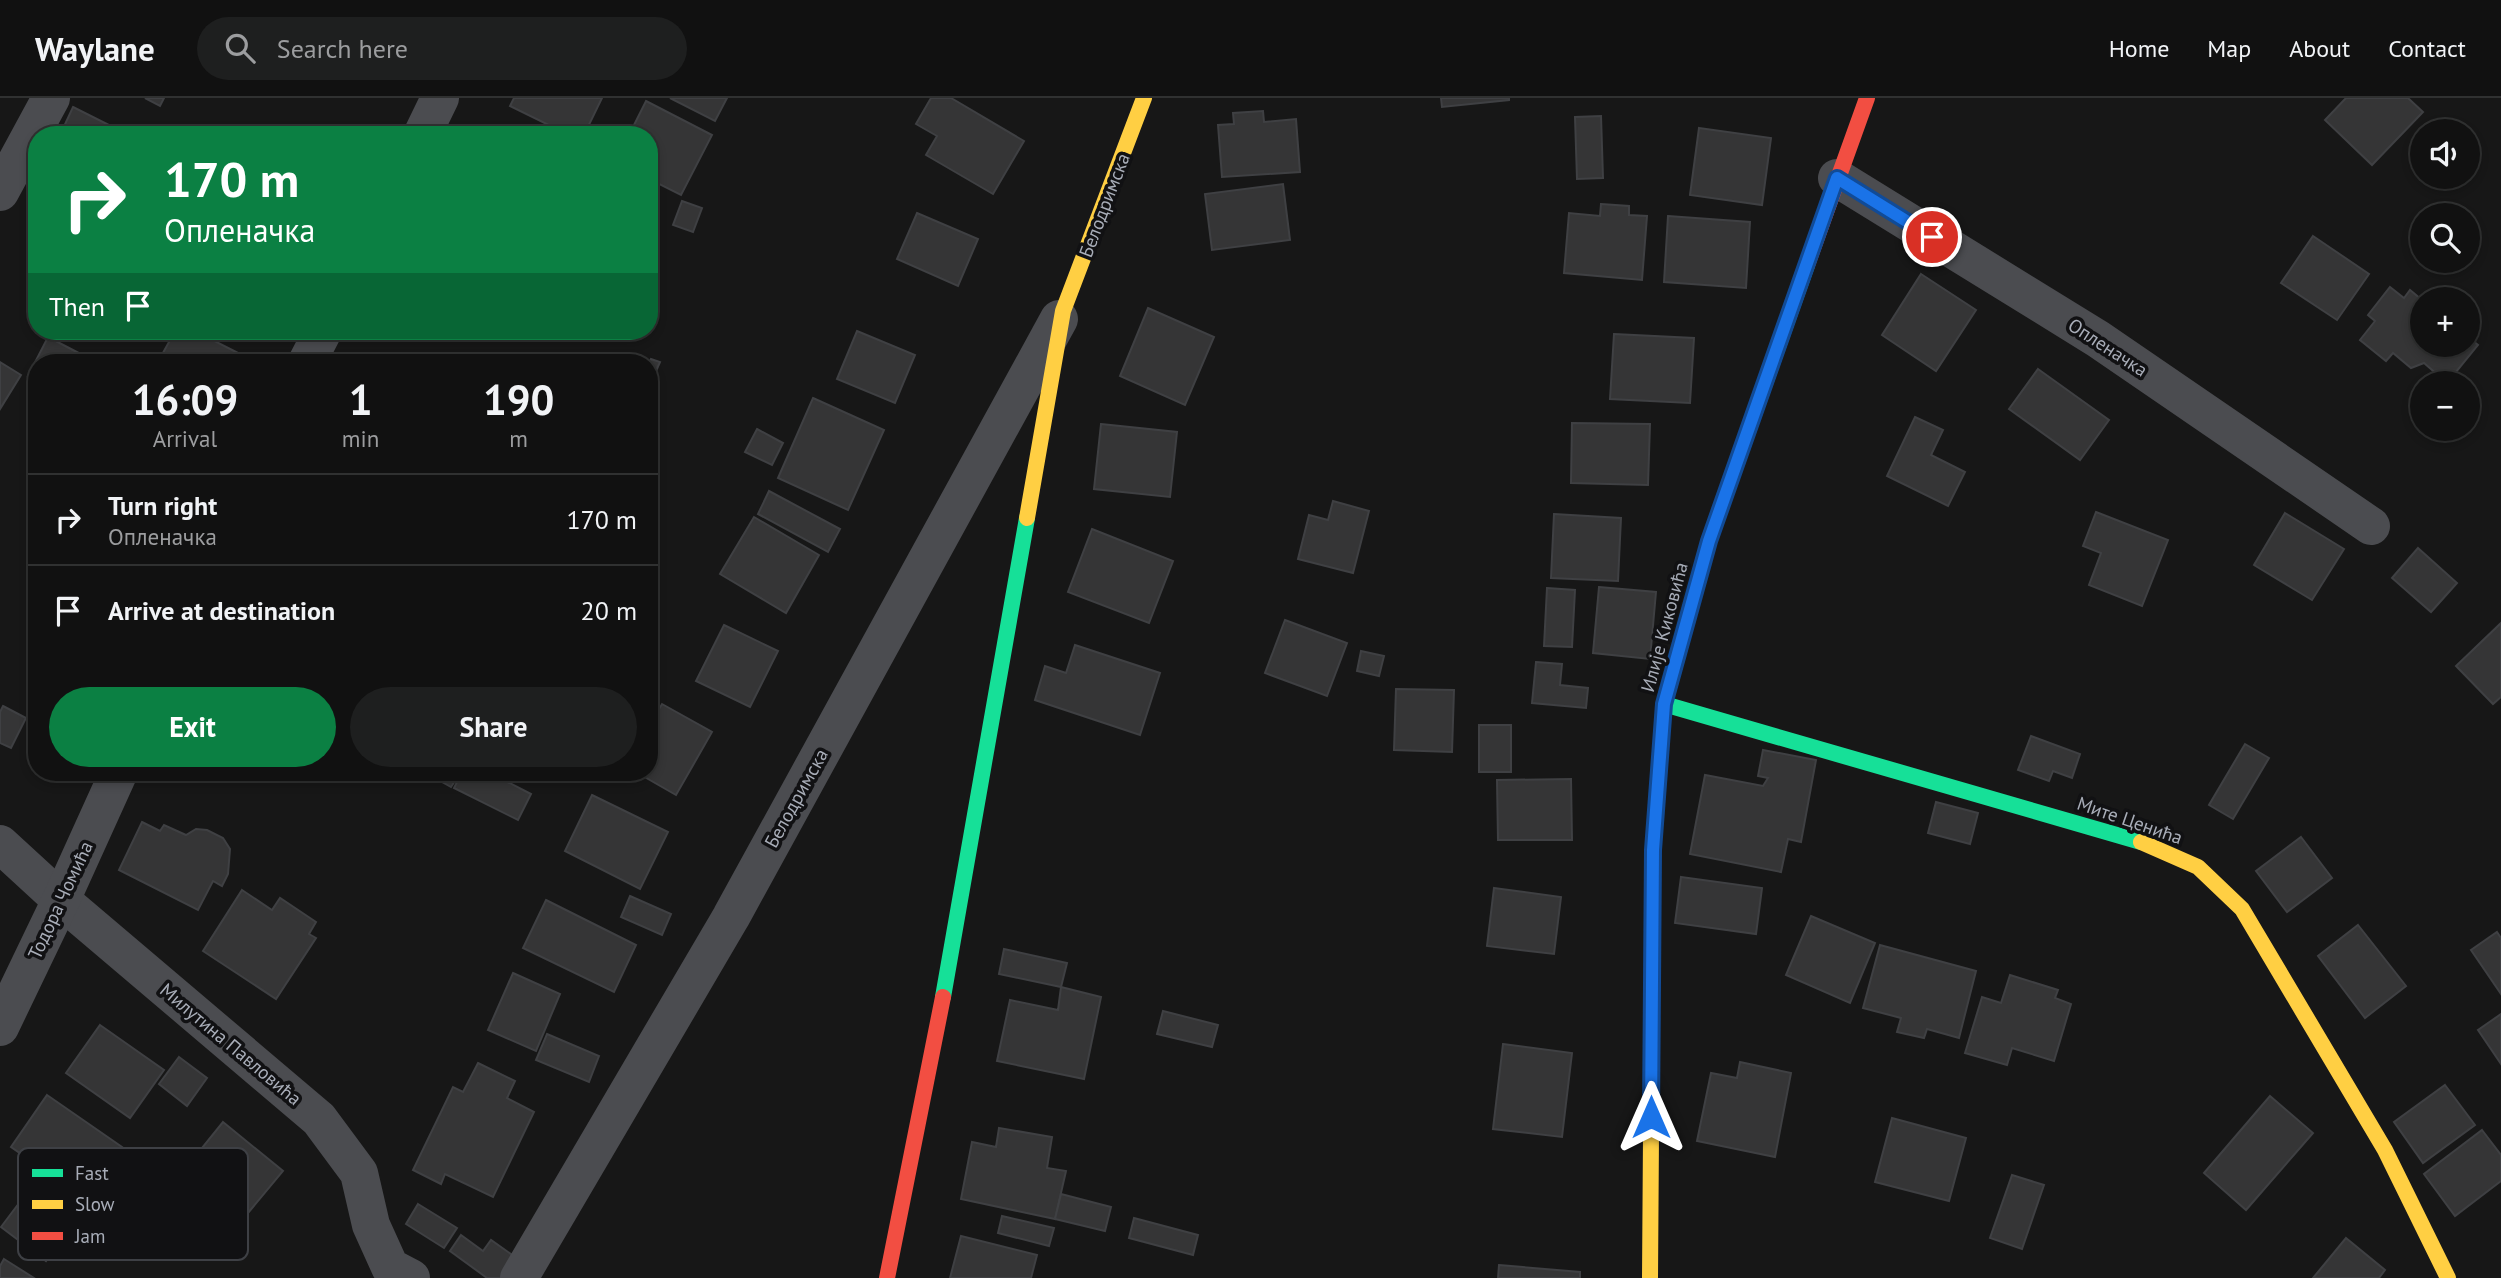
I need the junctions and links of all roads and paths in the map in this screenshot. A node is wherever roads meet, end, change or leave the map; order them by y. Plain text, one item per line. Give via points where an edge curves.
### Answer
1 (51, 98) edge
2 (440, 98) edge
3 (1144, 98) edge
4 (1867, 98) edge
5 (36, 126) edge
6 (426, 126) edge
7 (28, 140) edge
8 (1837, 178) junction
9 (0, 192) edge
10 (1063, 311) junction
11 (2371, 526) dead end
12 (1664, 704) junction
13 (115, 781) edge
14 (0, 844) edge
15 (61, 900) junction
16 (0, 1027) edge
17 (411, 1278) edge
18 (519, 1278) edge
19 (887, 1278) edge
20 (1650, 1278) edge
21 (2448, 1278) edge

1 - 5 street
2 - 6 street
3 - 10 street, Белодримска
4 - 8 street, Илије Киковића
7 - 9 street
8 - 11 street, Опленачка via 2098,339
8 - 12 street, Илије Киковића via 1709,541
10 - 18 street, Белодримска via 731,917
10 - 19 street, Белодримска via 955,939
12 - 20 street, Илије Киковића via 1653,850
12 - 21 street, Мите Ценића via 2143,843 2199,867 2242,909 2385,1150
13 - 15 street, Тодора Чомића
14 - 15 street, Милутина Павловића
15 - 16 street, Тодора Чомића
15 - 17 street, Милутина Павловића via 319,1119 359,1173 371,1225 390,1266

